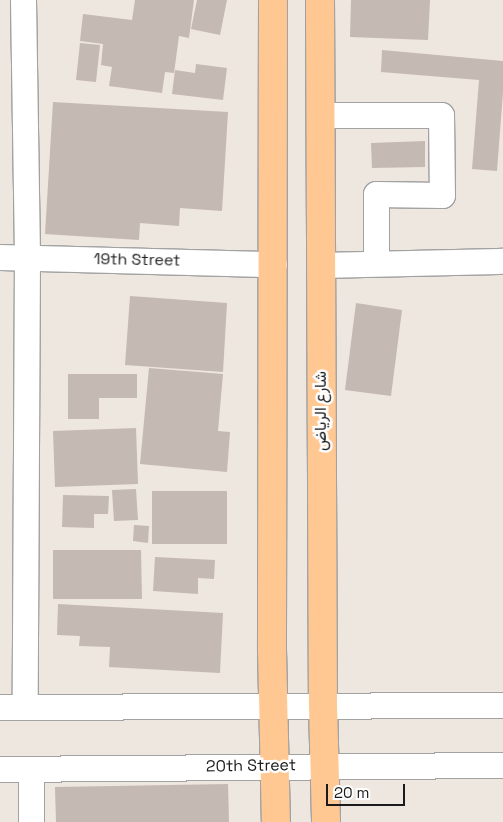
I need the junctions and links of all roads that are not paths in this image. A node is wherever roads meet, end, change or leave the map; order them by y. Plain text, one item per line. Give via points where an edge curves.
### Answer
1 (23, 0) edge
2 (273, 0) edge
3 (320, 0) edge
4 (320, 115) junction
5 (0, 257) edge
6 (27, 257) junction
7 (503, 261) edge
8 (376, 263) junction
9 (274, 264) junction
10 (320, 265) junction
11 (503, 705) edge
12 (274, 706) junction
13 (323, 706) junction
14 (0, 707) edge
15 (25, 707) junction
16 (326, 765) junction
17 (503, 765) edge
18 (276, 766) junction
19 (0, 769) edge
20 (31, 769) junction
21 (31, 822) edge
22 (276, 822) edge
23 (326, 822) edge

1 - 6 street
2 - 9 main road
3 - 4 main road, شارع الرياض
4 - 8 street via 441,115 442,195 376,194
4 - 10 main road, شارع الرياض
5 - 6 street, 19th Street
6 - 9 street, 19th Street
6 - 15 street
7 - 8 street
8 - 10 street
9 - 12 main road
10 - 13 main road, شارع الرياض
11 - 13 street
12 - 13 street
12 - 15 street
12 - 18 main road
13 - 16 main road, شارع الرياض
14 - 15 street
16 - 17 street, 20th Street
16 - 18 street, 20th Street
16 - 23 main road, شارع الرياض
18 - 20 street, 20th Street
18 - 22 main road
19 - 20 street, 20th Street
20 - 21 street

